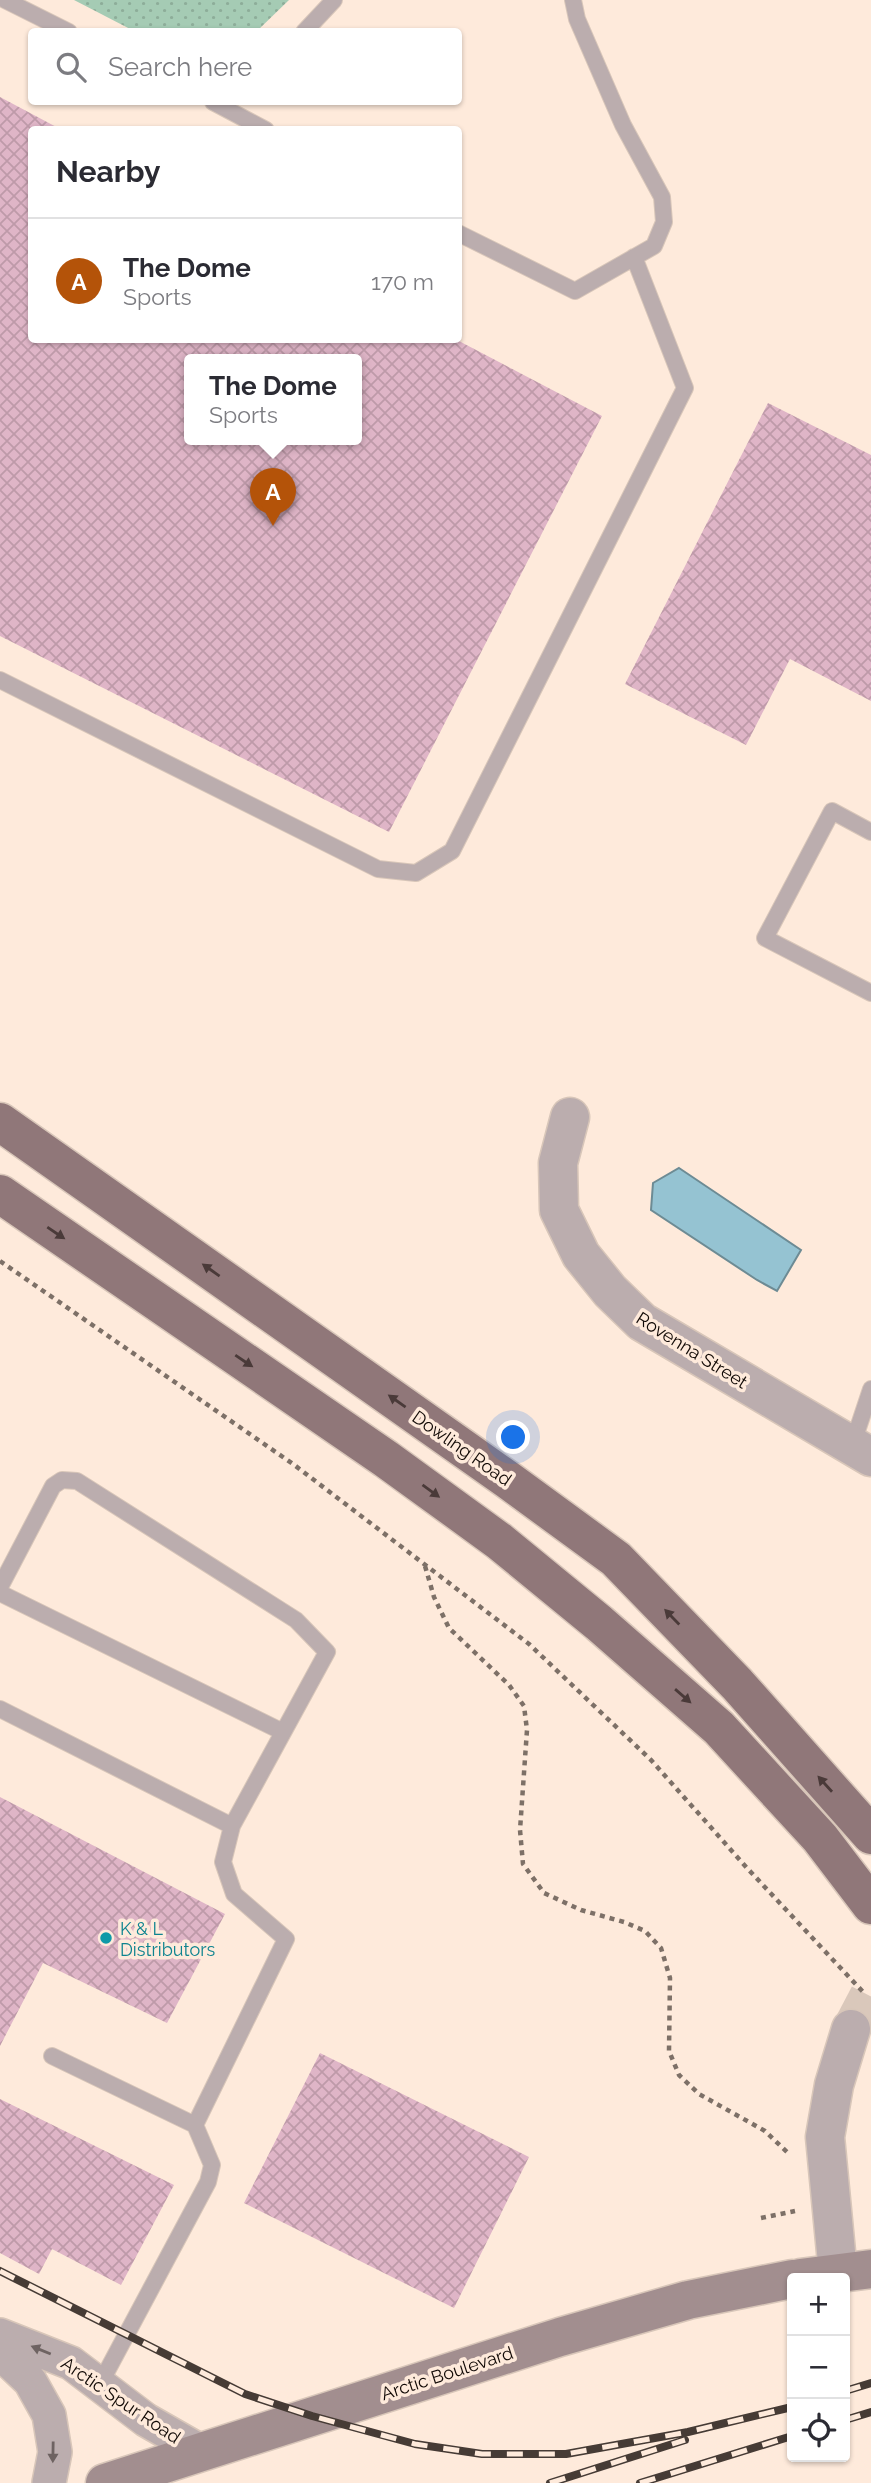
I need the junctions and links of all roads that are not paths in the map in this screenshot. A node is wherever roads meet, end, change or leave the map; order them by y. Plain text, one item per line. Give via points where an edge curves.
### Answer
1 (5, 0) edge
2 (334, 0) edge
3 (573, 0) edge
4 (61, 28) edge
5 (308, 28) edge
6 (234, 106) edge
7 (261, 126) edge
8 (462, 235) edge
9 (634, 257) junction
10 (0, 680) edge
11 (871, 832) edge
12 (871, 993) edge
13 (570, 1117) dead end
14 (0, 1122) edge
15 (0, 1194) edge
16 (871, 1389) edge
17 (861, 1451) edge
18 (0, 1587) edge
19 (0, 1593) edge
20 (0, 1709) edge
21 (283, 1732) junction
22 (232, 1826) junction
23 (871, 1835) edge
24 (871, 1905) edge
25 (861, 2015) tunnel mouth
26 (52, 2056) dead end
27 (195, 2124) junction
28 (855, 2271) edge
29 (787, 2280) edge
30 (0, 2335) edge
31 (0, 2353) edge
32 (100, 2385) junction
33 (202, 2452) junction
34 (48, 2483) edge
35 (105, 2483) edge

1 - 4 lane
2 - 5 lane
3 - 9 lane via 623,125 662,197 664,222 654,246
6 - 7 lane
8 - 9 lane via 575,291
9 - 10 lane via 685,388 453,851 416,873 378,869
11 - 12 lane via 832,811 765,938
13 - 17 street, Rovenna Street via 558,1163 559,1210 581,1255 610,1291 642,1322
23 -> 14 main road, Dowling Road via 737,1684 616,1559
15 -> 24 main road via 499,1541 719,1728 820,1838
16 - 17 lane
18 - 21 lane via 53,1486 62,1480 77,1481 296,1620 327,1652
19 - 21 lane
20 - 22 lane
21 - 22 lane
22 - 27 lane via 223,1862 234,1894 286,1940
25 - 28 street via 834,2085 825,2137 828,2180
26 - 27 lane
27 - 32 lane via 212,2165 208,2182
29 - 33 main road, Arctic Boulevard via 675,2303
32 -> 30 street, Arctic Spur Road via 71,2363
31 -> 34 street via 30,2381 49,2415 55,2452
32 - 33 street, Arctic Spur Road via 146,2420
33 - 35 main road, Arctic Boulevard

